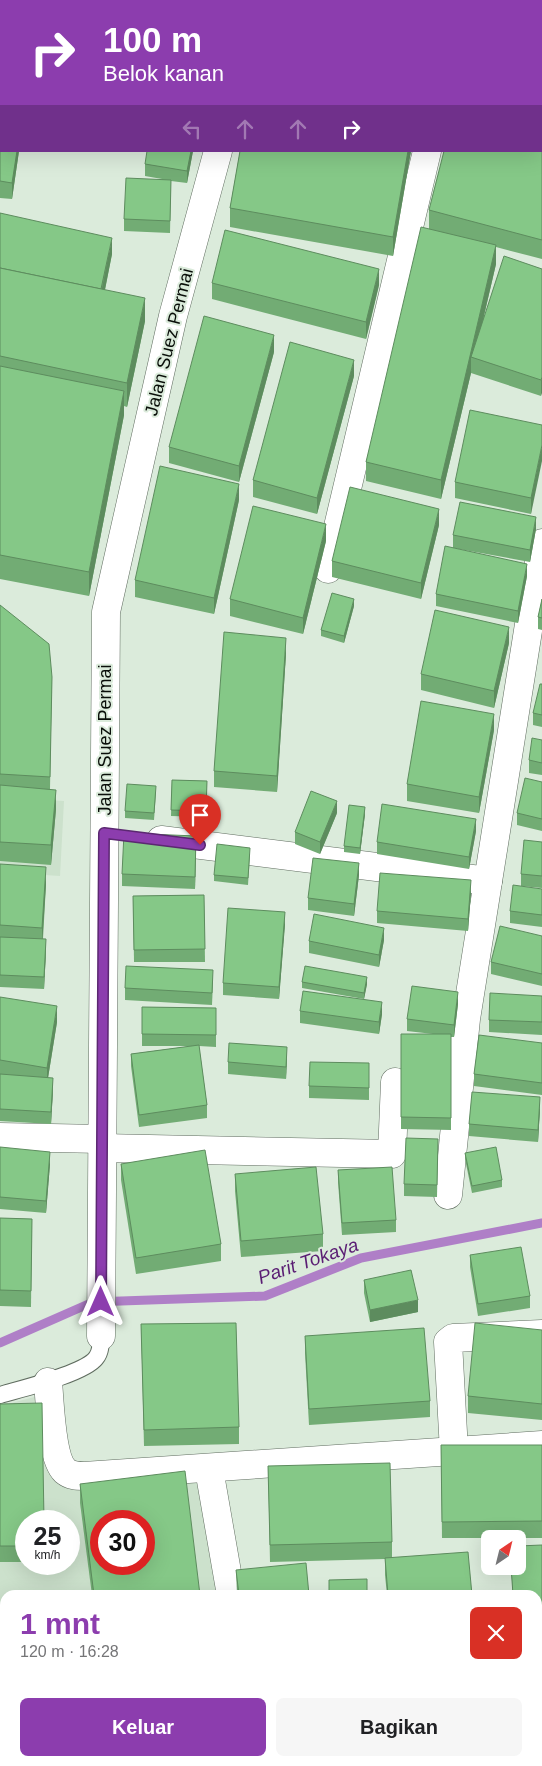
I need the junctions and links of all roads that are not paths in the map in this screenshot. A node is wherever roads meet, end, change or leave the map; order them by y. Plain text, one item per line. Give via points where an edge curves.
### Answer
1 (218, 152) edge
2 (427, 152) edge
3 (542, 543) edge
4 (328, 569) dead end
5 (535, 634) edge
6 (121, 835) junction
7 (488, 881) junction
8 (395, 1082) dead end
9 (0, 1137) edge
10 (102, 1143) junction
11 (448, 1195) dead end
12 (542, 1334) edge
13 (102, 1336) joint
14 (48, 1382) junction
15 (0, 1395) edge
16 (542, 1445) edge
17 (454, 1451) junction
18 (209, 1469) junction
19 (230, 1590) edge

1 - 6 street, Jalan Suez Permai via 173,316 106,612
2 - 4 street
3 - 5 street
5 - 7 street
6 - 7 street
6 - 10 street, Jalan Suez Permai
7 - 11 street via 466,1019
8 - 10 street via 392,1154
9 - 10 street
10 - 13 street, Jalan Suez Permai
12 - 17 street via 453,1338 448,1342
13 - 14 lane, Jalan Suez Permai via 96,1358 89,1364
14 - 15 lane, Jalan Suez Permai
14 - 18 street via 58,1460 72,1475
16 - 17 street
17 - 18 street
18 - 19 street

